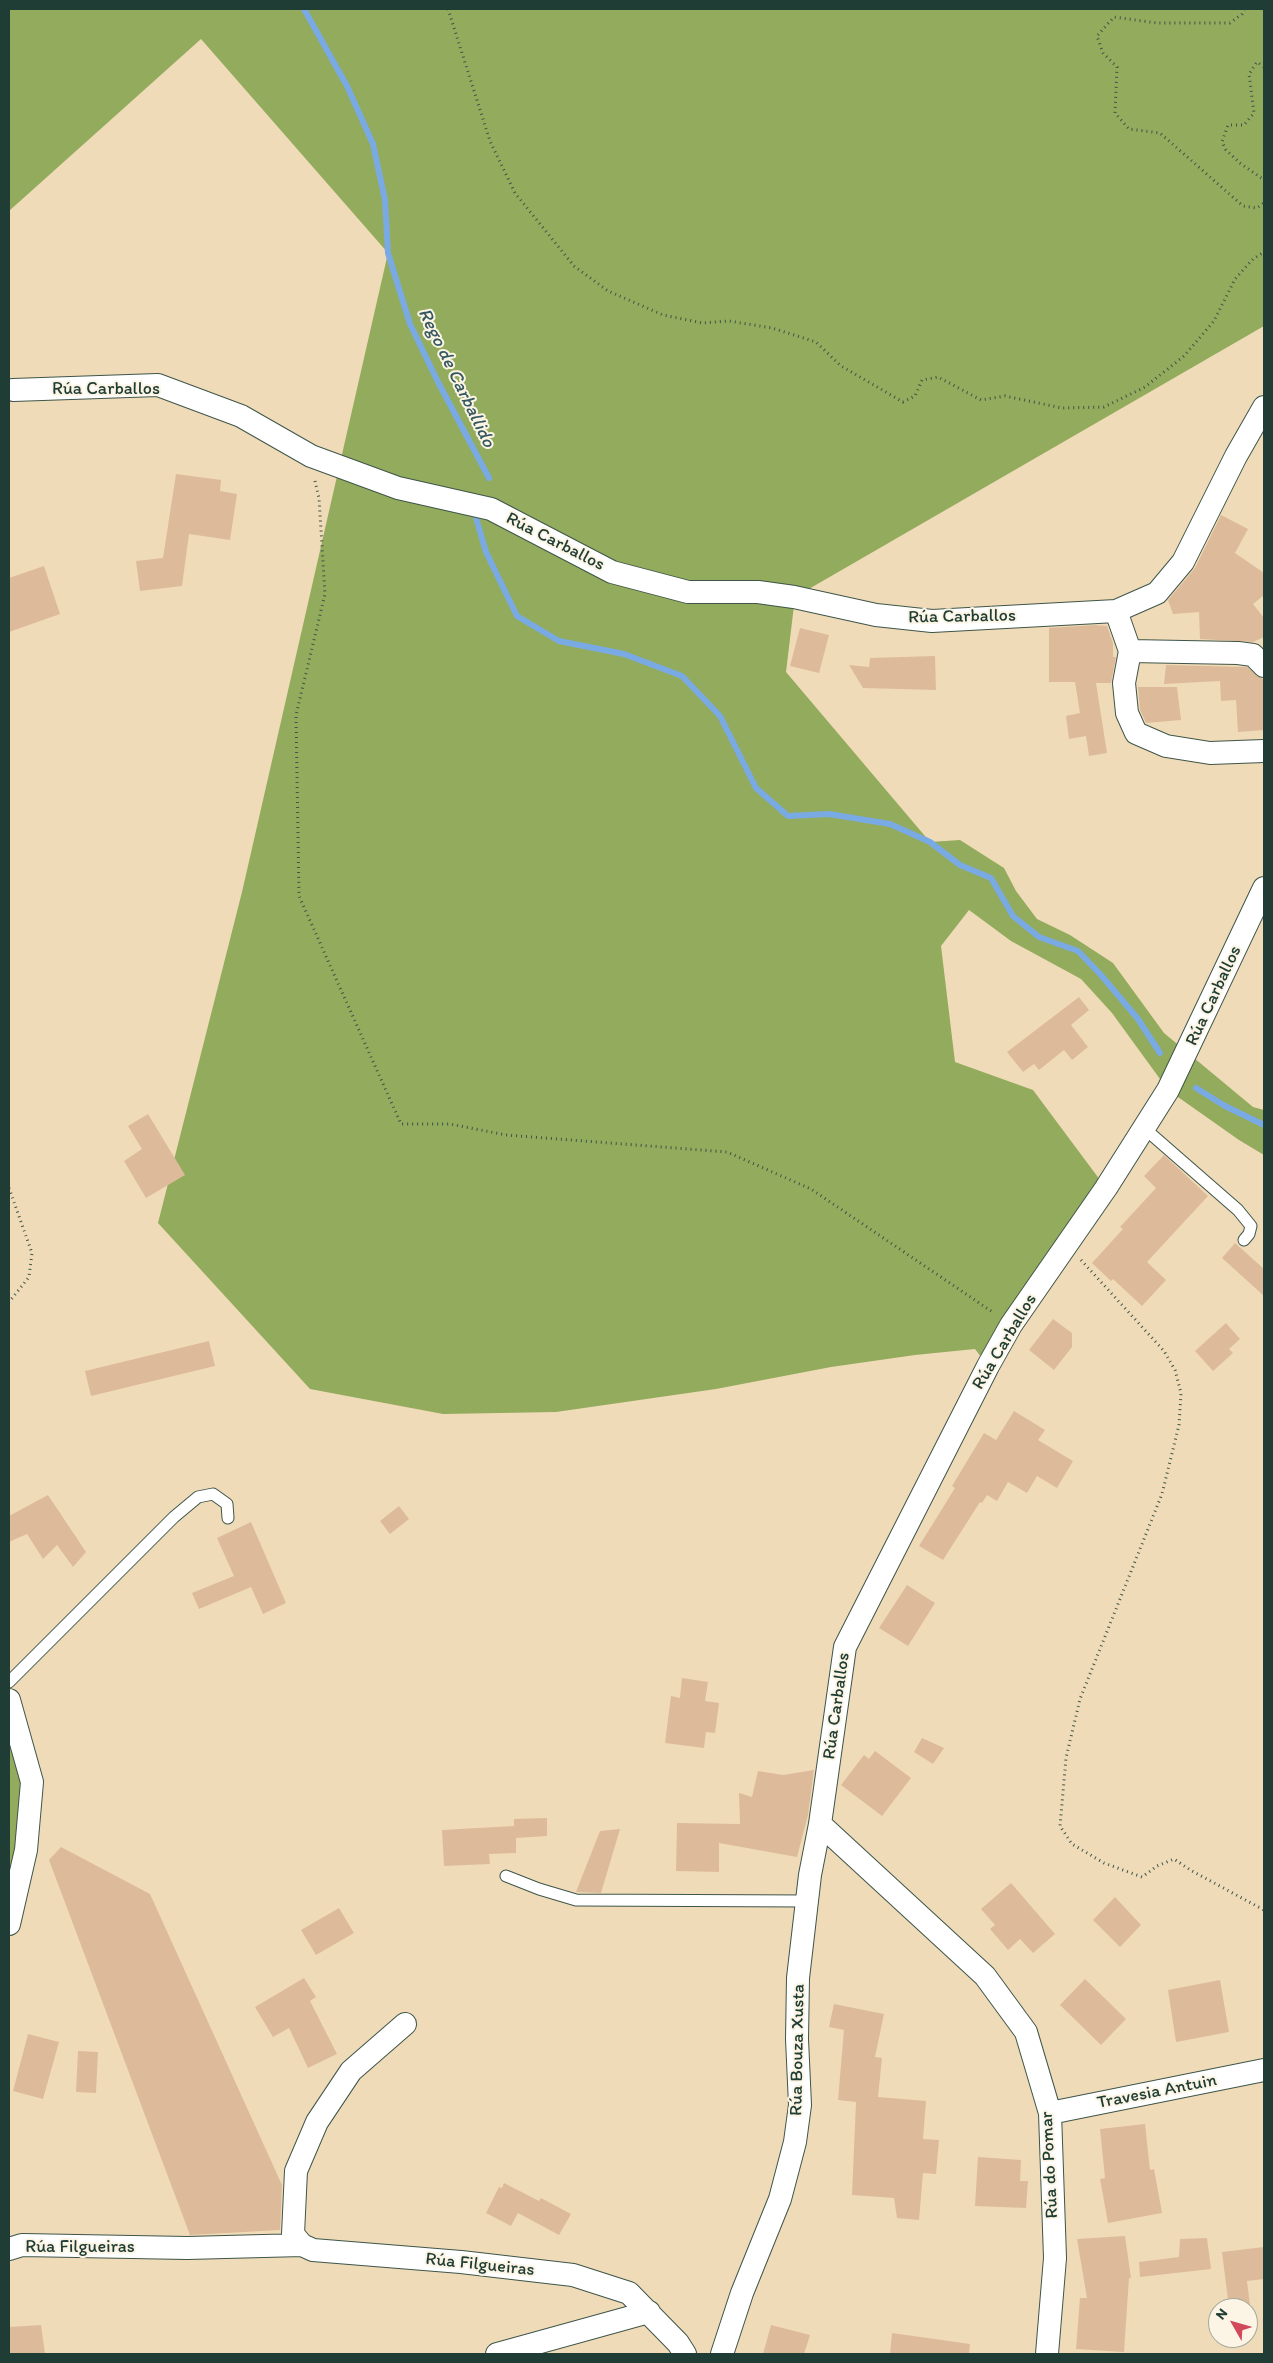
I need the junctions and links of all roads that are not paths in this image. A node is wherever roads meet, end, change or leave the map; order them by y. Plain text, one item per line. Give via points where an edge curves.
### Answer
1 (13, 390) dead end
2 (1264, 407) edge
3 (1116, 610) junction
4 (1130, 651) junction
5 (1264, 666) edge
6 (1264, 751) edge
7 (1264, 888) edge
8 (1144, 1128) junction
9 (1244, 1240) dead end
10 (228, 1518) dead end
11 (9, 1682) edge
12 (9, 1700) edge
13 (820, 1824) junction
14 (506, 1876) dead end
15 (807, 1901) junction
16 (9, 1924) edge
17 (405, 2024) dead end
18 (1264, 2070) edge
19 (1050, 2113) junction
20 (302, 2245) junction
21 (9, 2249) edge
22 (649, 2312) junction
23 (497, 2354) edge
24 (685, 2354) edge
25 (722, 2354) edge
26 (1047, 2354) edge

1 - 3 street, Rúa Carballos via 158,385 241,416 310,456 398,488 491,509 612,572 688,592 758,592 876,615 932,621
2 - 3 street, Rúa Carballos via 1183,562 1157,593
3 - 4 street
4 - 5 street via 1238,653 1253,655
4 - 6 street via 1124,682 1127,712 1136,733 1166,746 1210,753
7 - 8 street, Rúa Carballos via 1188,1052
8 - 9 lane via 1238,1210 1251,1226
8 - 13 street, Rúa Carballos via 988,1366 845,1647
10 - 11 lane via 228,1504 213,1494 198,1497
12 - 16 street via 32,1782 26,1850
13 - 15 street, Rúa Bouza Xusta
13 - 19 street, Rúa do Pomar via 985,1976 1026,2032
14 - 15 lane via 576,1900
15 - 25 street, Rúa Bouza Xusta via 798,1978 800,2105 795,2142 780,2199 742,2293
17 - 20 street via 351,2071 317,2122 296,2171 293,2234
18 - 19 street, Travesia Antuin
19 - 26 street, Rúa do Pomar via 1055,2258
20 - 21 street, Rúa Filgueiras via 187,2248 22,2245
20 - 22 street, Rúa Filgueiras via 313,2250 572,2275 629,2292
22 - 23 street
22 - 24 street, Rúa Filgueiras

